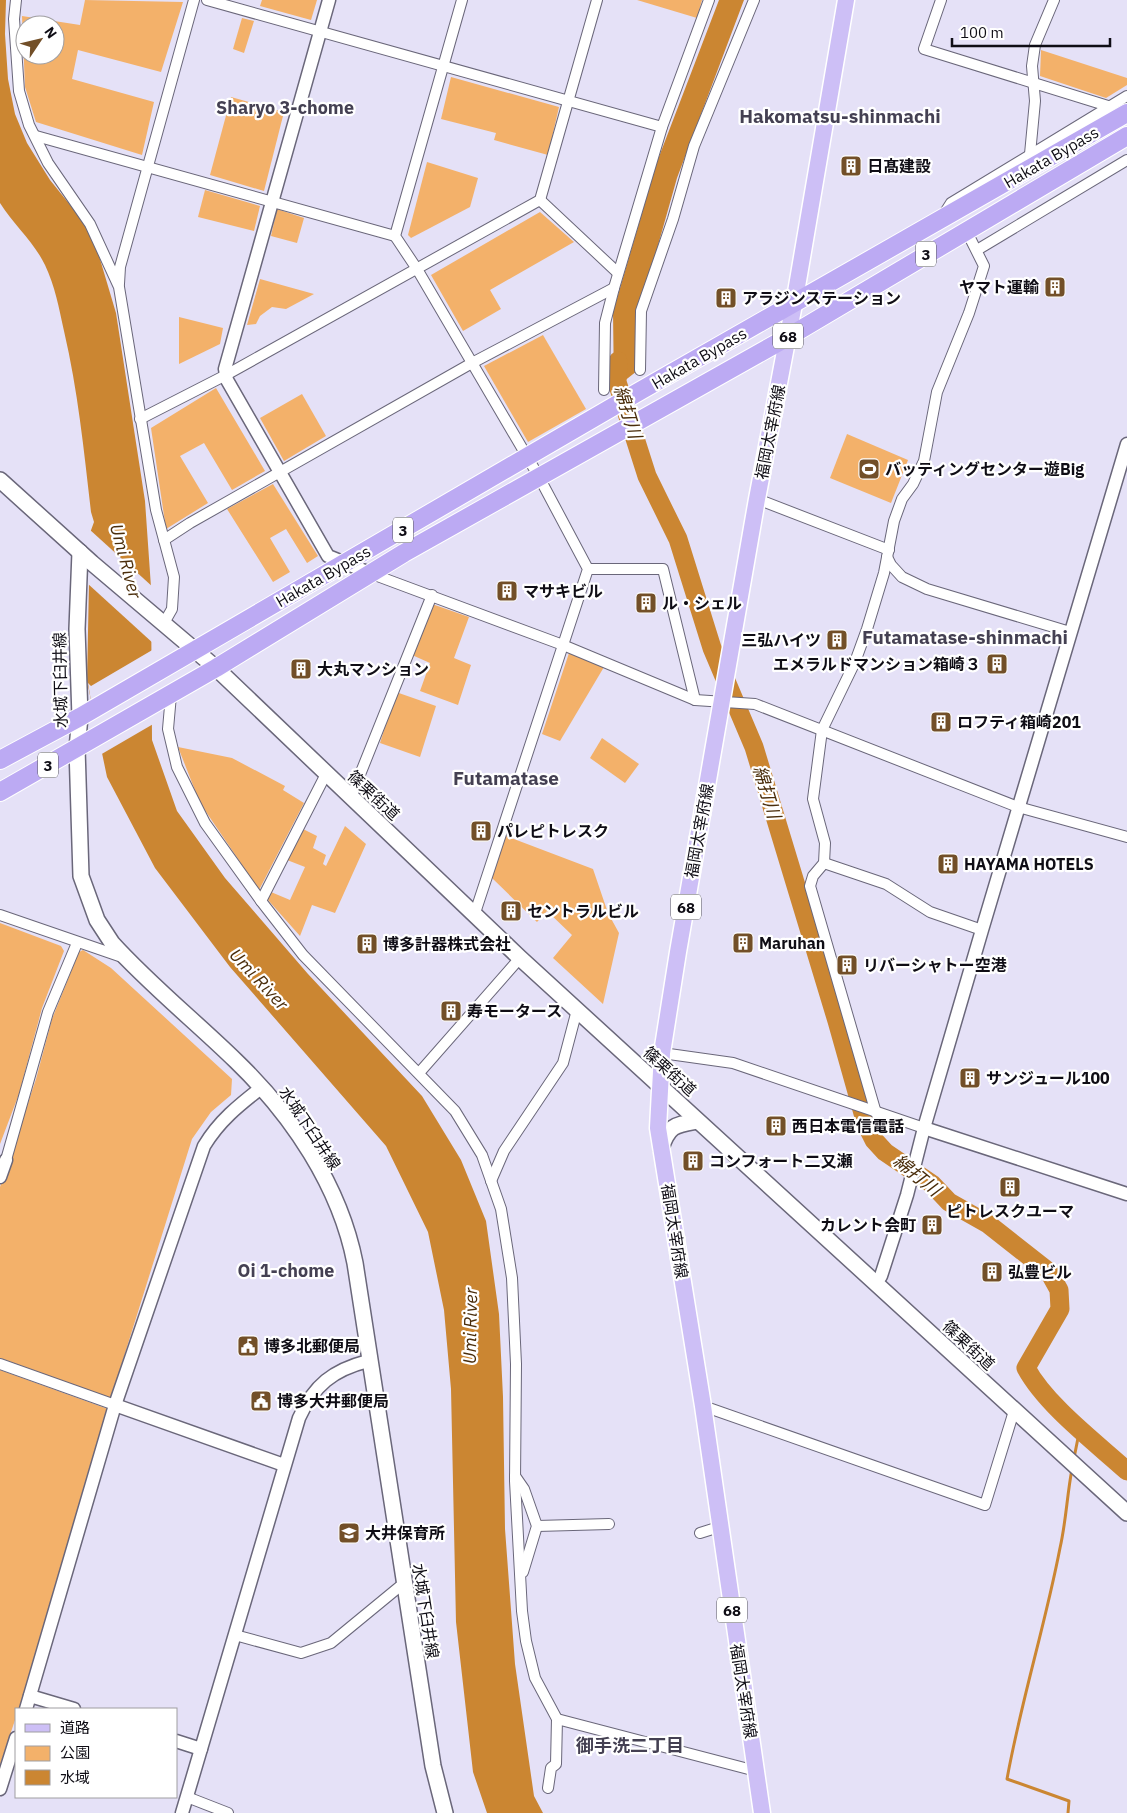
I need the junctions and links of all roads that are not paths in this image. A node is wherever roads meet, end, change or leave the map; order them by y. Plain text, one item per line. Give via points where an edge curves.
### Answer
1 (16, 0) edge
2 (194, 0) edge
3 (208, 0) edge
4 (329, 0) edge
5 (462, 0) edge
6 (597, 0) edge
7 (709, 0) edge
8 (754, 0) edge
9 (846, 0) edge
10 (941, 0) edge
11 (1054, 0) edge
12 (320, 33) junction
13 (444, 66) junction
14 (1034, 82) junction
15 (1127, 96) edge
16 (569, 100) junction
17 (1108, 106) junction
18 (1127, 113) edge
19 (662, 127) junction
20 (36, 136) junction
21 (1127, 136) edge
22 (1030, 154) junction
23 (1127, 160) edge
24 (150, 166) junction
25 (272, 200) junction
26 (540, 200) junction
27 (938, 223) junction
28 (966, 230) junction
29 (395, 236) junction
30 (977, 250) junction
31 (417, 269) junction
32 (618, 274) junction
33 (119, 288) junction
34 (614, 288) junction
35 (794, 304) junction
36 (788, 336) junction
37 (472, 363) junction
38 (640, 370) dead end
39 (226, 375) junction
40 (604, 390) dead end
41 (140, 419) junction
42 (1127, 444) edge
43 (528, 458) junction
44 (280, 472) junction
45 (539, 477) junction
46 (0, 480) edge
47 (757, 499) junction
48 (164, 540) junction
49 (80, 552) junction
50 (888, 553) junction
51 (344, 564) junction
52 (588, 569) junction
53 (372, 574) junction
54 (432, 594) junction
55 (164, 623) junction
56 (1070, 632) junction
57 (563, 645) junction
58 (195, 649) junction
59 (216, 668) junction
60 (164, 699) junction
61 (695, 700) junction
62 (716, 702) junction
63 (84, 714) junction
64 (822, 730) junction
65 (77, 748) junction
66 (0, 760) edge
67 (326, 774) junction
68 (0, 792) edge
69 (351, 797) junction
70 (1018, 807) junction
71 (1127, 837) edge
72 (824, 863) junction
73 (261, 902) junction
74 (0, 915) edge
75 (474, 916) junction
76 (982, 930) junction
77 (77, 943) junction
78 (126, 958) junction
79 (520, 958) junction
80 (577, 1010) junction
81 (662, 1053) junction
82 (419, 1073) junction
83 (660, 1087) junction
84 (261, 1088) junction
85 (872, 1112) junction
86 (698, 1121) junction
87 (924, 1128) junction
88 (661, 1148) junction
89 (6, 1160) joint
90 (0, 1177) edge
91 (491, 1181) junction
92 (1127, 1194) edge
93 (876, 1283) junction
94 (368, 1361) junction
95 (0, 1364) edge
96 (115, 1405) junction
97 (703, 1406) junction
98 (1014, 1411) junction
99 (284, 1465) junction
100 (515, 1476) junction
101 (1127, 1513) edge
102 (609, 1524) dead end
103 (537, 1526) junction
104 (719, 1527) junction
105 (700, 1533) dead end
106 (520, 1580) junction
107 (404, 1583) junction
108 (234, 1635) junction
109 (30, 1696) junction
110 (26, 1708) edge
111 (71, 1708) edge
112 (557, 1719) junction
113 (15, 1741) edge
114 (178, 1742) edge
115 (201, 1749) junction
116 (756, 1770) junction
117 (548, 1788) dead end
118 (0, 1789) edge
119 (187, 1797) junction
120 (182, 1813) edge
121 (228, 1813) edge
122 (445, 1813) edge
123 (762, 1813) edge

1 - 20 street via 18,91
2 - 24 street
3 - 12 street
4 - 12 street
5 - 13 street
6 - 16 street
7 - 19 street
8 - 38 street via 694,146 641,311
9 - 35 main road, 福岡太宰府線 / 68
10 - 14 street via 924,49
11 - 14 street via 1035,46
12 - 13 street
12 - 25 street
13 - 16 street
13 - 29 street
14 - 17 street
14 - 22 street
15 - 17 street
16 - 19 street
16 - 26 street
17 - 22 street
18 - 27 highway, Hakata Bypass / 3
19 - 32 street
20 - 24 street
20 - 33 street via 48,163 90,224
21 - 28 highway, Hakata Bypass / 3
22 - 27 street via 951,203
23 - 30 street
24 - 25 street
24 - 33 street via 120,267
25 - 29 street
25 - 39 street
26 - 31 street
26 - 32 street
27 - 35 highway, Hakata Bypass / 3
28 - 30 street
28 - 36 highway, Hakata Bypass / 3
29 - 31 street
30 - 50 street via 984,266 938,392 924,461 902,499
31 - 37 street
31 - 39 street
32 - 34 street
33 - 41 street
34 - 37 street
34 - 40 street via 606,323
35 - 36 main road, 福岡太宰府線 / 68
35 - 43 highway, Hakata Bypass / 3
36 - 45 highway, Hakata Bypass / 3
36 - 47 main road, 福岡太宰府線 / 68
37 - 43 street
37 - 44 street
39 - 41 street
39 - 44 street
41 - 48 street
42 - 56 street
43 - 45 street
43 - 51 highway, Hakata Bypass / 3
44 - 48 street
44 - 51 street via 328,556
45 - 52 street
45 - 53 highway, Hakata Bypass / 3
46 - 49 main road, 篠栗街道
47 - 50 street
47 - 62 main road, 福岡太宰府線 / 68 via 726,670
48 - 55 street via 174,576 172,609
49 - 55 main road, 篠栗街道
49 - 63 main road, 水城下臼井線 via 77,629
50 - 56 street via 891,565 902,577 927,589
50 - 64 street via 855,662
51 - 53 street
51 - 58 highway, Hakata Bypass / 3
52 - 57 street
52 - 61 street via 663,569
53 - 54 street
53 - 59 highway, Hakata Bypass / 3
54 - 57 street
54 - 69 street
55 - 58 main road, 篠栗街道
56 - 70 street
57 - 61 street
57 - 75 street
58 - 59 main road, 篠栗街道
58 - 63 highway, 3
59 - 60 highway, 3
59 - 67 main road, 篠栗街道
60 - 65 highway, 3
60 - 73 street via 177,767 205,823
61 - 62 street
62 - 64 street via 755,704
62 - 81 main road, 福岡太宰府線 / 68 via 717,729
63 - 65 main road, 水城下臼井線
63 - 66 highway, 3
64 - 70 street
64 - 72 street via 813,799 825,843
65 - 68 highway, 3
65 - 78 main road, 水城下臼井線 via 81,876 97,920
67 - 69 main road, 篠栗街道
67 - 73 street
69 - 75 main road, 篠栗街道
70 - 71 street
70 - 76 street
72 - 76 street via 886,884 930,912
72 - 85 street via 813,876 810,886
73 - 82 street via 303,955
74 - 77 street
75 - 79 main road, 篠栗街道
76 - 87 street
77 - 78 street
77 - 89 street via 48,1012
78 - 84 main road, 水城下臼井線
79 - 80 main road, 篠栗街道
79 - 82 street
80 - 83 main road, 篠栗街道
80 - 91 street via 563,1063 504,1151
81 - 83 main road, 福岡太宰府線 / 68
81 - 85 street via 733,1063
82 - 91 street via 455,1111 482,1155
83 - 86 main road, 篠栗街道
83 - 88 main road, 福岡太宰府線 / 68 via 658,1128
84 - 94 main road, 水城下臼井線 via 294,1129 334,1197 351,1242
84 - 96 street via 231,1111 204,1146
85 - 87 street
86 - 88 main road via 671,1128 666,1132
86 - 93 main road, 篠栗街道
87 - 92 street
87 - 93 street via 907,1195
88 - 97 main road, 福岡太宰府線 / 68
89 - 90 street
91 - 100 street via 501,1209 512,1278 516,1364
93 - 98 main road, 篠栗街道
94 - 99 street via 338,1371 317,1387 299,1418
94 - 107 main road, 水城下臼井線
95 - 96 street
96 - 99 street
96 - 109 street
97 - 98 street via 984,1505
97 - 104 main road, 福岡太宰府線 / 68
98 - 101 main road, 篠栗街道
99 - 108 street
100 - 103 street via 524,1489
100 - 106 street
102 - 103 street
103 - 106 street
104 - 105 street
104 - 116 main road, 福岡太宰府線 / 68
106 - 112 street via 526,1642 535,1678
107 - 108 street via 331,1644 311,1651 301,1654
107 - 122 main road, 水城下臼井線 via 433,1766
108 - 115 street
109 - 110 street
109 - 111 street
112 - 116 street
112 - 117 street via 556,1764 551,1768
113 - 118 street
114 - 115 street
115 - 119 street
116 - 123 main road, 福岡太宰府線 / 68
119 - 120 street
119 - 121 street

